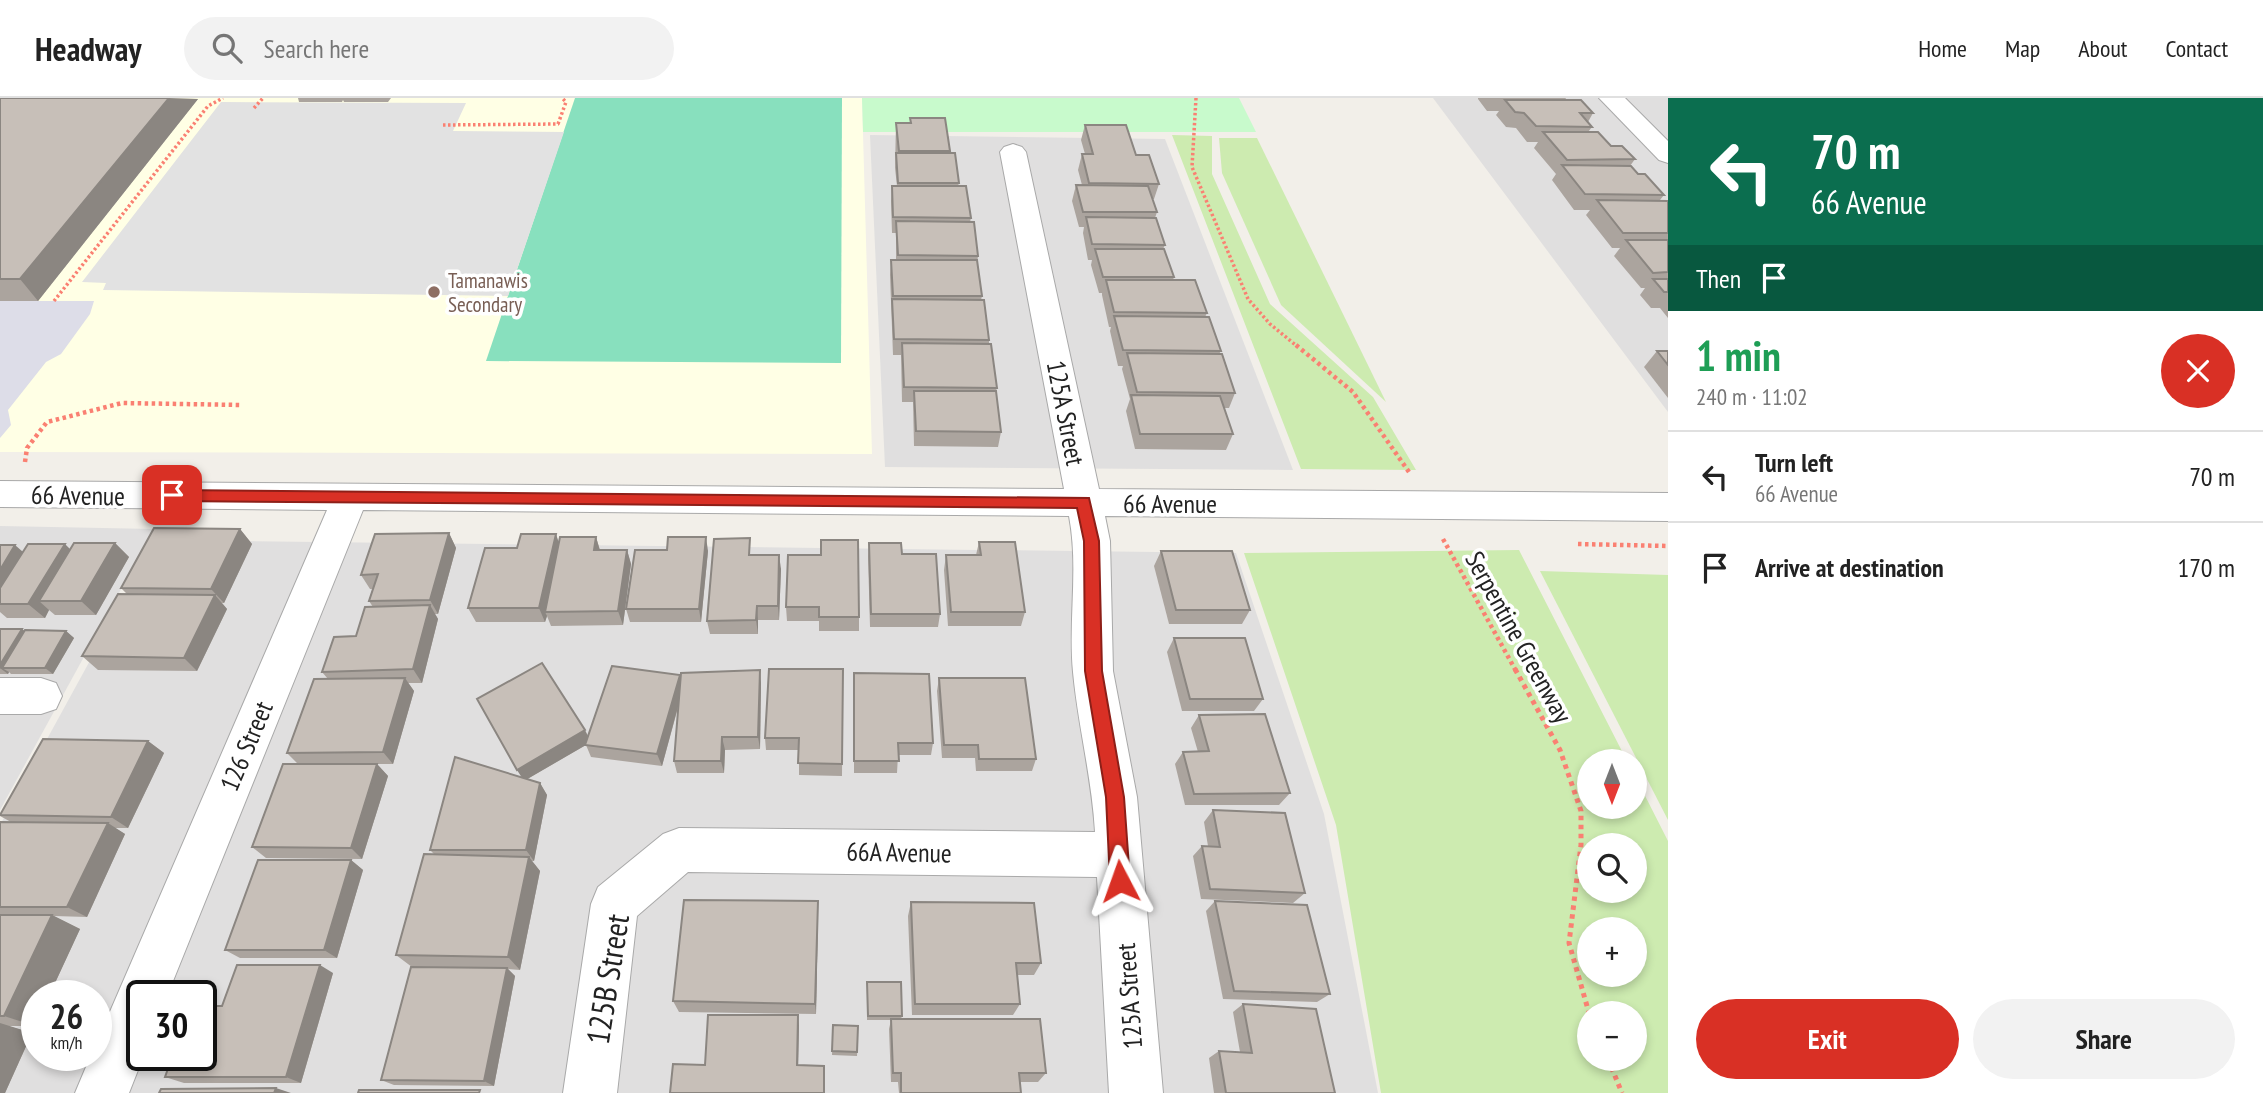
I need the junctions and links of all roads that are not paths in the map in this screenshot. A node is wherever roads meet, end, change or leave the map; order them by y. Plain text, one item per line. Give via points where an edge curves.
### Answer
1 (1611, 98) edge
2 (1013, 152) dead end
3 (1668, 155) edge
4 (0, 494) edge
5 (350, 497) junction
6 (1084, 502) junction
7 (1668, 507) edge
8 (0, 696) edge
9 (41, 696) dead end
10 (679, 850) joint
11 (1118, 855) junction
12 (149, 980) edge
13 (126, 1035) edge
14 (102, 1093) edge
15 (590, 1093) edge
16 (1136, 1093) edge

1 - 3 street
2 - 6 street, 125A Street
4 - 5 street, 66 Avenue
5 - 6 street, 66 Avenue
5 - 12 street, 126 Street
6 - 7 street, 66 Avenue
6 - 11 street, 125A Street via 1092,541 1093,671 1115,797
8 - 9 street
10 - 11 street, 66A Avenue
10 - 15 street, 125B Street via 615,904
11 - 16 street, 125A Street
13 - 14 street, 126 Street

